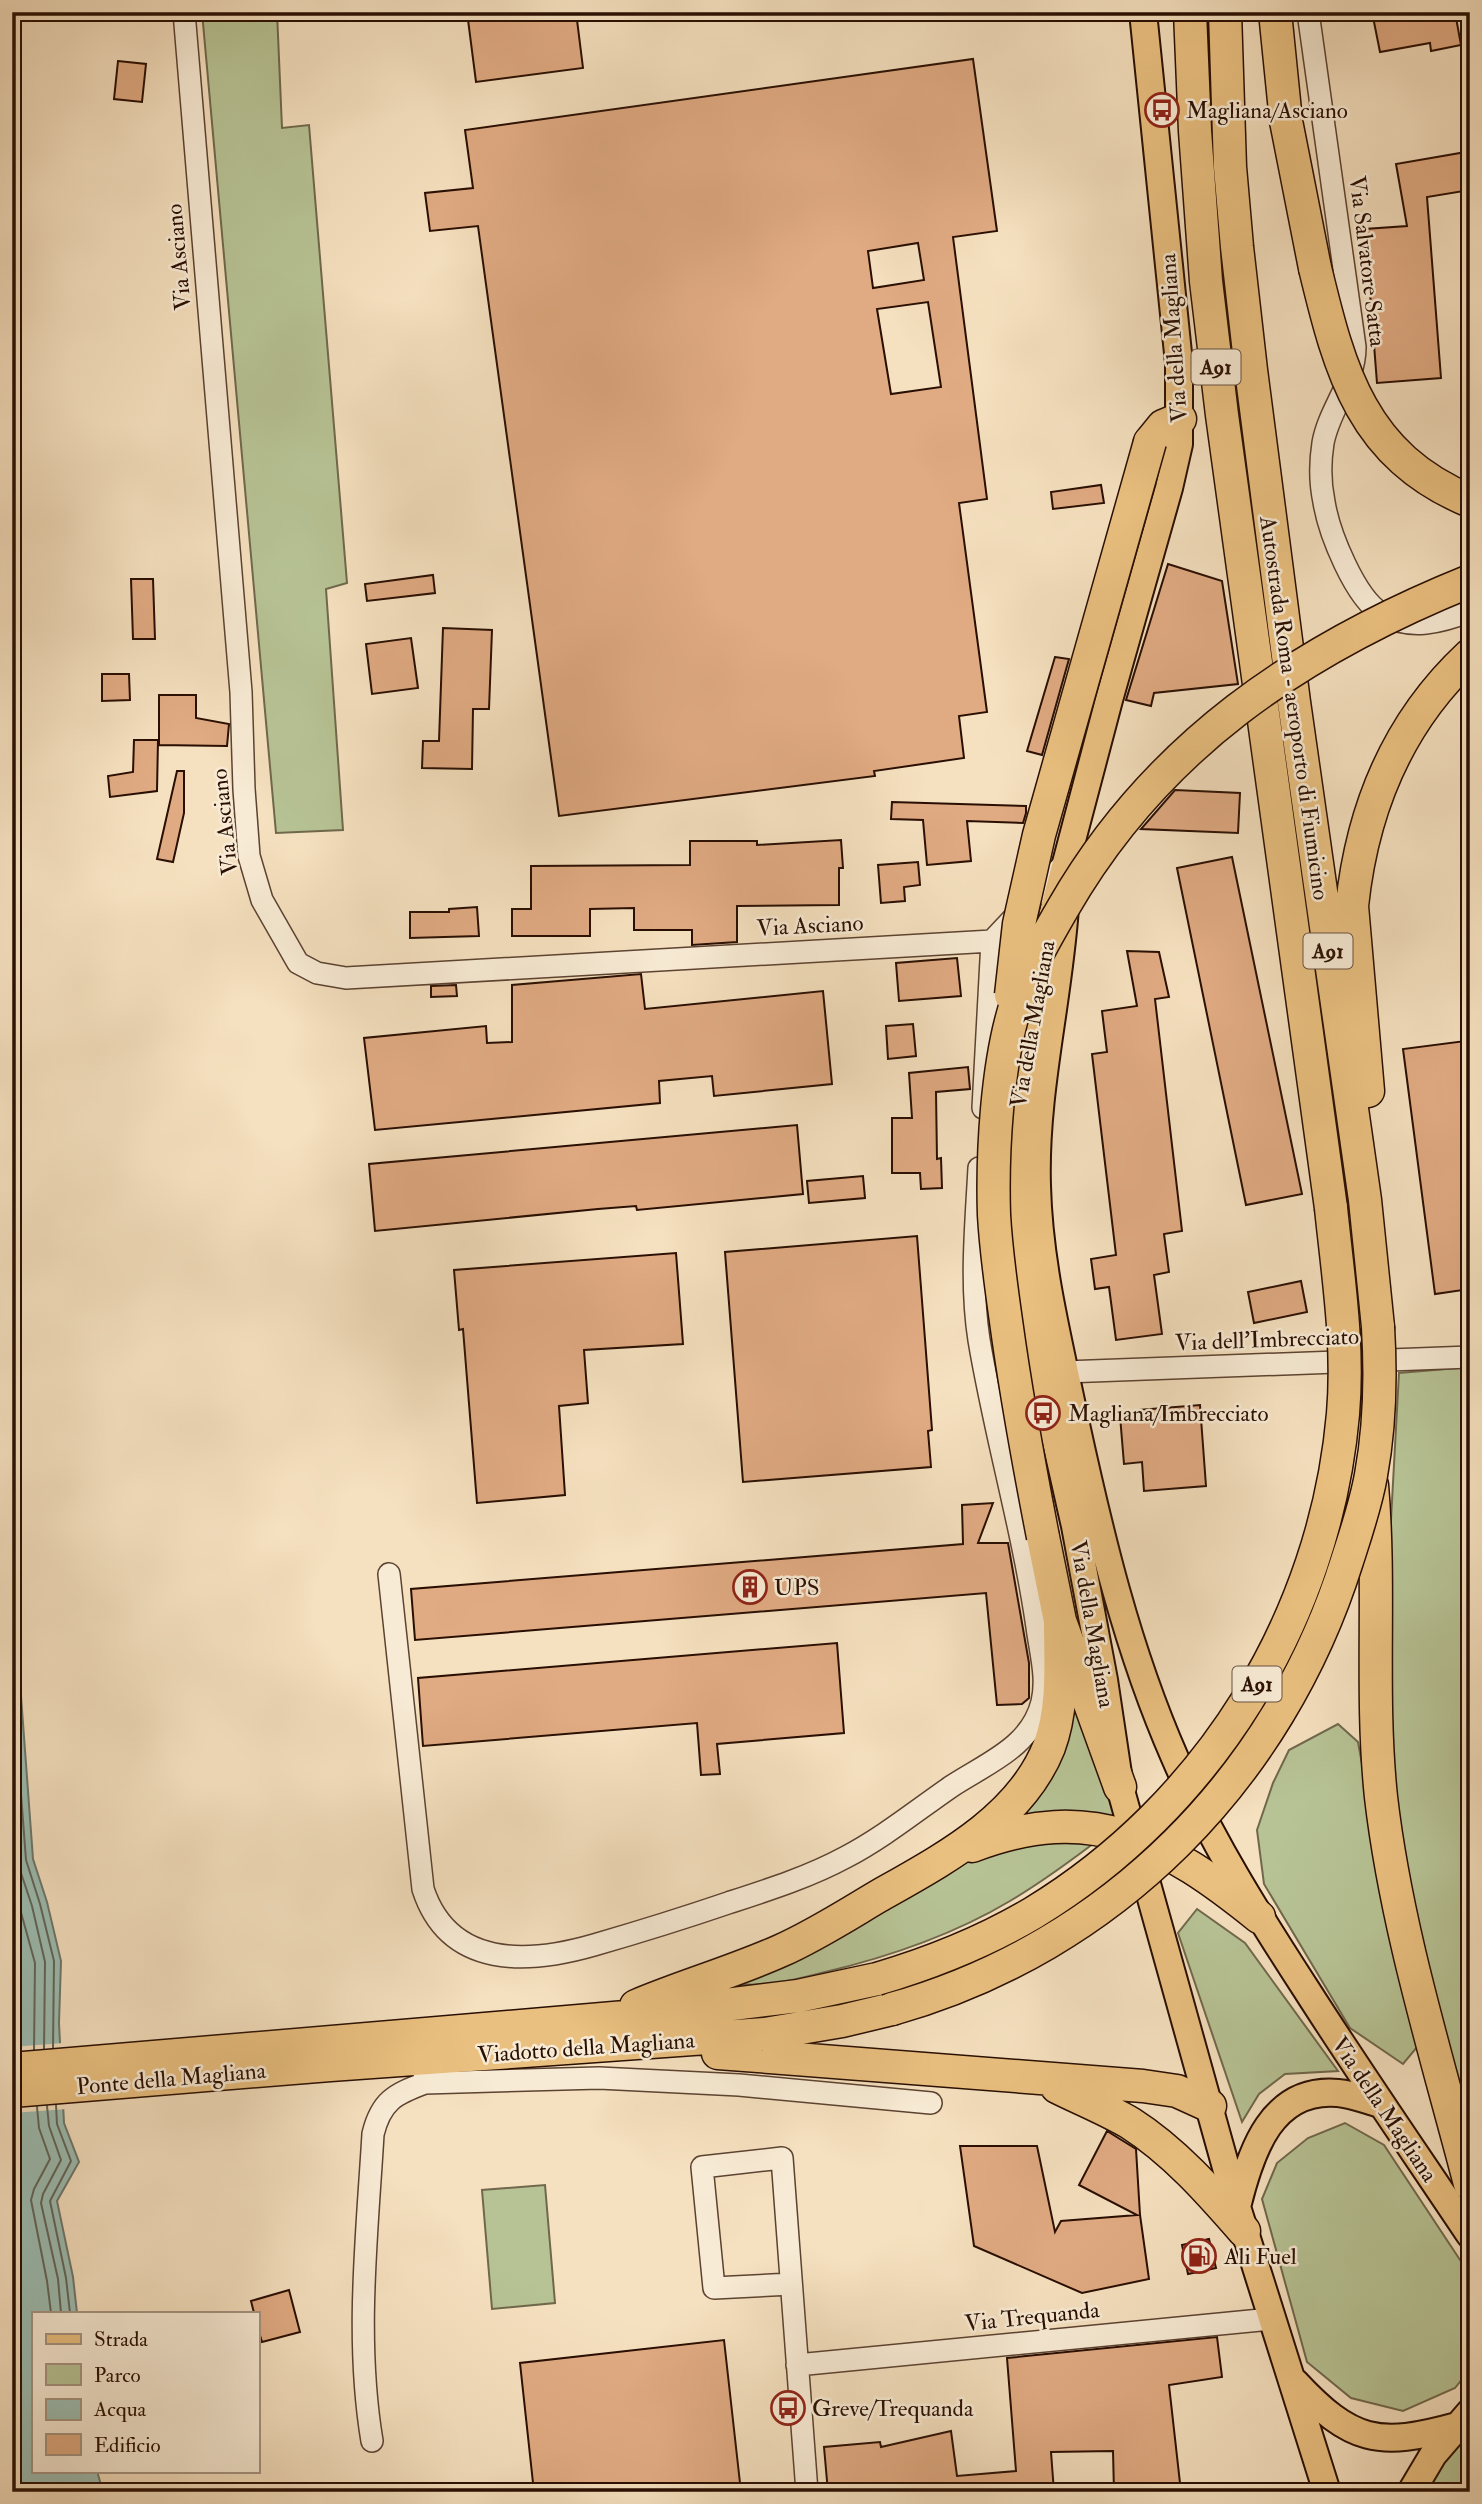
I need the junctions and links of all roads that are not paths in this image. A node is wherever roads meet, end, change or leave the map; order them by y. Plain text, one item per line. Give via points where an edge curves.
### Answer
1 (184, 12) edge
2 (1143, 12) edge
3 (1190, 12) edge
4 (1225, 12) edge
5 (1275, 12) edge
6 (1308, 12) edge
7 (1180, 419) junction
8 (1470, 501) edge
9 (1470, 581) edge
10 (1470, 611) edge
11 (1470, 655) edge
12 (1068, 860) junction
13 (992, 942) junction
14 (1010, 1028) junction
15 (1365, 1200) junction
16 (1025, 1295) junction
17 (975, 1304) junction
18 (1470, 1357) edge
19 (1065, 1372) junction
20 (1371, 1476) junction
21 (389, 1573) dead end
22 (1060, 1621) junction
23 (1120, 1787) junction
24 (1134, 1837) junction
25 (936, 1862) junction
26 (1259, 1917) junction
27 (833, 1990) joint
28 (842, 2021) joint
29 (616, 2031) junction
30 (329, 2054) junction
31 (12, 2068) edge
32 (424, 2071) junction
33 (1043, 2080) junction
34 (12, 2091) edge
35 (931, 2103) dead end
36 (1380, 2104) junction
37 (1210, 2106) junction
38 (1470, 2183) edge
39 (1241, 2219) junction
40 (1470, 2235) edge
41 (791, 2284) junction
42 (1271, 2319) junction
43 (797, 2365) junction
44 (1290, 2375) junction
45 (1463, 2419) edge
46 (372, 2441) dead end
47 (807, 2492) edge
48 (1327, 2492) edge
49 (1411, 2492) edge

1 - 13 street, Via Asciano via 241,692 249,856 262,900 298,963 317,973 345,978
2 - 7 main road, Via della Magliana via 1179,363
3 - 27 highway, Autostrada Roma - aeroporto di Fiumicino / A91, bridge via 1206,281 1343,1321 1345,1369 1334,1485 1310,1573 1280,1644 1241,1712 1197,1772 1147,1825 1102,1865 1033,1913 940,1958
4 - 15 highway, Autostrada Roma - aeroporto di Fiumicino / A91 via 1237,247 1294,702
5 - 8 highway, bridge via 1286,121 1315,268 1345,376 1370,422 1409,467
6 - 10 street, Via Salvatore Satta via 1354,348 1353,368 1323,443 1326,512 1362,593 1383,615 1427,624
7 - 12 main road, Via della Magliana via 1169,488
7 - 14 highway, bridge via 1163,426 1150,442 1039,835 1015,949
9 - 14 highway, bridge via 1394,614 1299,667 1238,708 1170,767 1124,816 1083,873 1031,968
11 - 15 highway via 1423,708 1389,763 1369,814 1355,876 1353,932 1369,1104
12 - 13 street, Via della Magliana
12 - 16 main road, Via della Magliana via 1043,947 1019,1083 1014,1195
12 - 19 main road, Via della Magliana via 1036,1166 1042,1256
13 - 17 street, Via della Magliana
14 - 22 highway, bridge via 996,1131 994,1217 1025,1443
15 - 20 highway, Autostrada Roma - aeroporto di Fiumicino / A91, bridge via 1380,1352
16 - 17 street
16 - 23 main road, Via della Magliana via 1075,1526
17 - 21 street, Via della Magliana via 1033,1603 1045,1681 1043,1700 1028,1732 1010,1750 830,1866 754,1895 573,1951 509,1958 463,1942 437,1919 421,1881
18 - 19 street, Via dell'Imbrecciato
19 - 26 main road, Via della Magliana via 1120,1609 1149,1694 1195,1801
20 - 28 highway, Autostrada Roma - aeroporto di Fiumicino / A91, bridge via 1339,1587 1314,1651 1268,1731 1208,1812 1151,1868 1080,1923 939,1994
20 - 38 highway, bridge via 1376,1547 1374,1700 1381,1798 1398,1898
22 - 23 highway
22 - 25 highway via 1058,1708 1044,1757 1002,1814
23 - 24 main road, Via della Magliana
24 - 25 highway via 1090,1828 1046,1828 990,1839
24 - 26 highway via 1209,1879
24 - 37 main road, Via della Magliana
25 - 29 highway via 831,1924
26 - 36 main road, Via della Magliana
27 - 29 highway, Viadotto della Magliana via 706,2009
28 - 29 highway, Viadotto della Magliana via 765,2034
29 - 30 highway, Viadotto della Magliana
29 - 32 highway, Viadotto della Magliana
29 - 33 highway
30 - 31 highway, Ponte della Magliana
30 - 32 highway, Viadotto della Magliana
30 - 34 highway, Ponte della Magliana
32 - 35 street via 739,2085
32 - 46 street via 390,2100 373,2134 362,2307
33 - 37 highway via 1177,2091
33 - 39 highway via 1111,2112 1151,2138
36 - 39 main road via 1336,2092 1308,2095 1290,2103 1258,2143 1246,2170
36 - 40 main road, Via della Magliana
37 - 39 main road, Via della Magliana
39 - 42 main road, Via della Magliana
41 - 41 street via 782,2158 702,2167 714,2288
41 - 43 street
42 - 43 street, Via Trequanda
42 - 44 main road, Via della Magliana
43 - 47 street
44 - 45 main road, Via della Magliana via 1324,2412 1365,2435 1398,2438
44 - 48 main road, Via della Magliana
45 - 49 main road, Via della Magliana via 1433,2455

